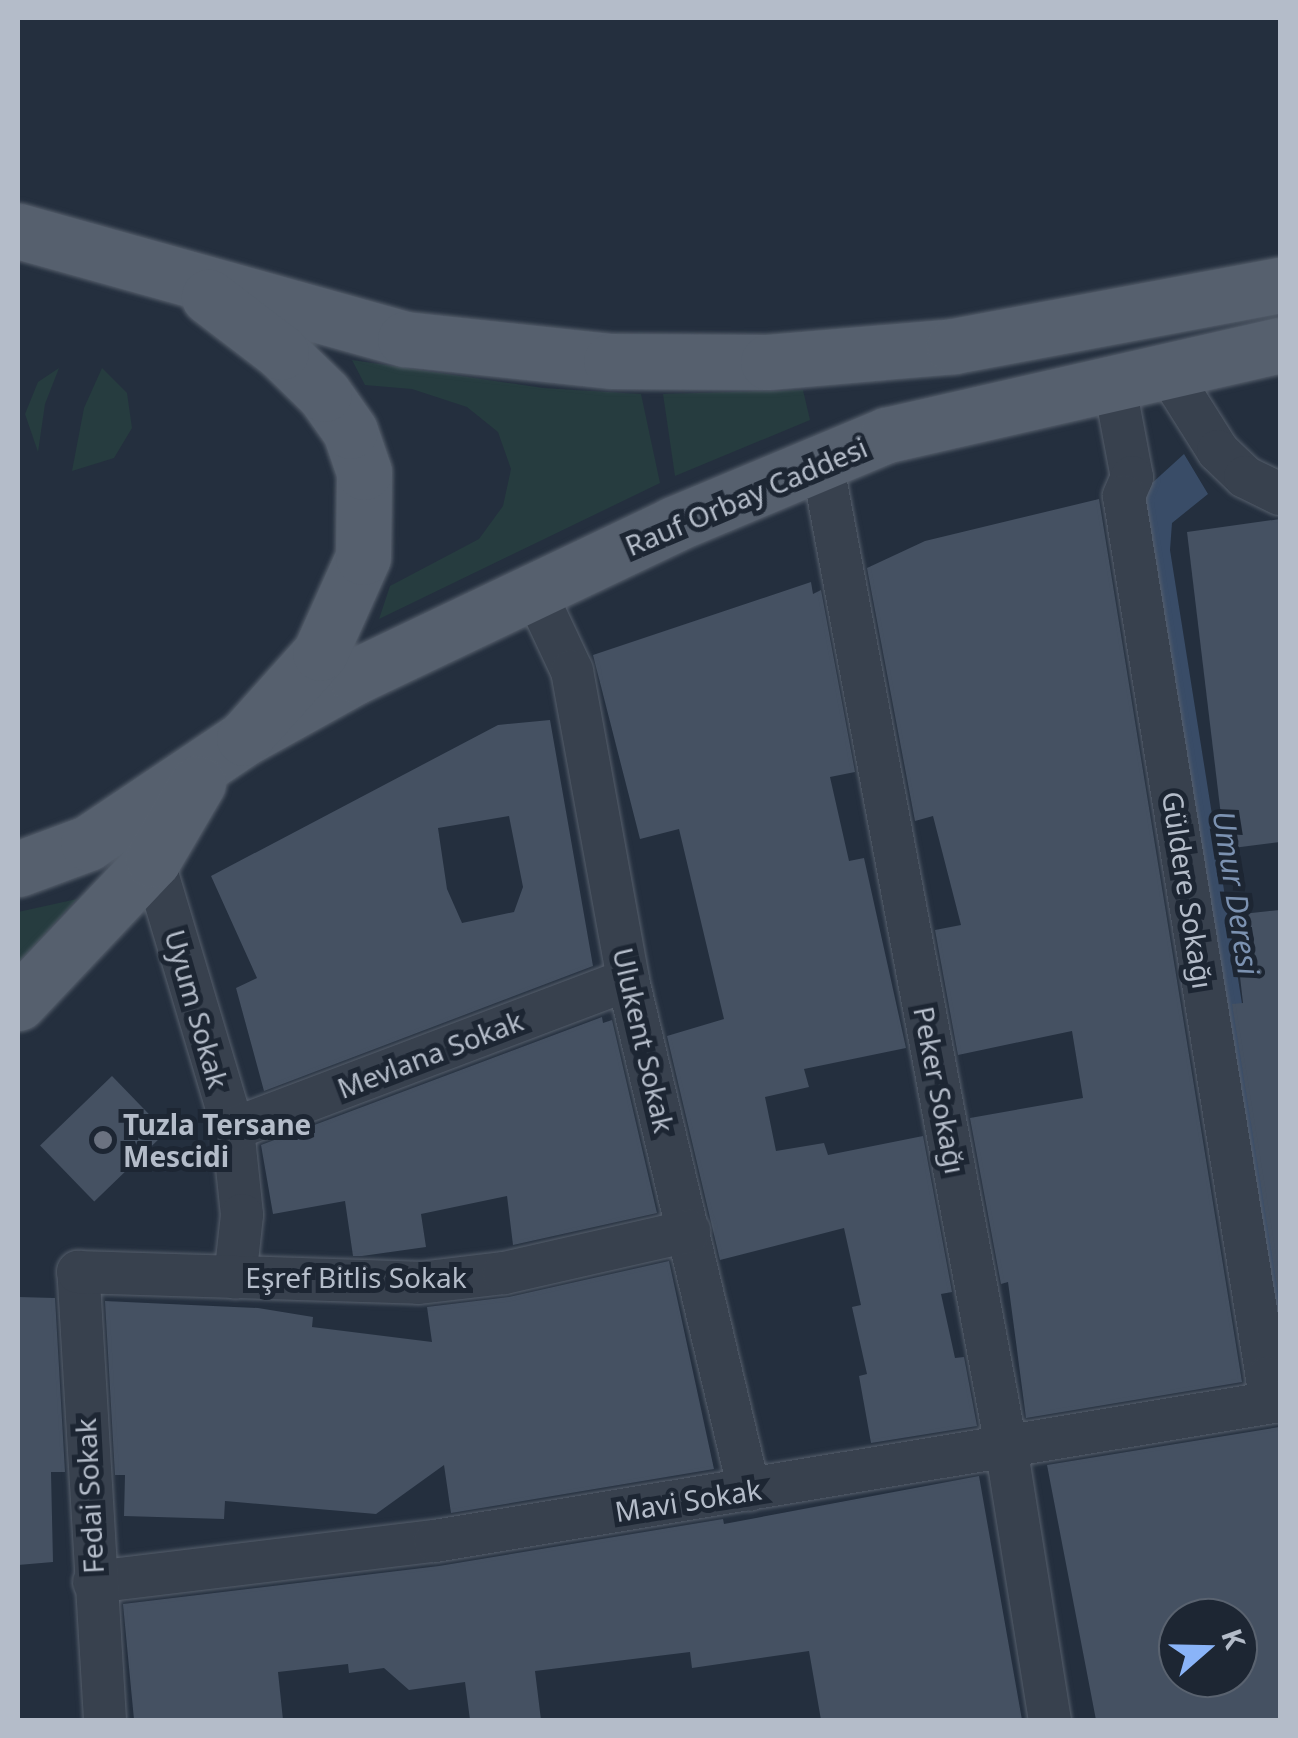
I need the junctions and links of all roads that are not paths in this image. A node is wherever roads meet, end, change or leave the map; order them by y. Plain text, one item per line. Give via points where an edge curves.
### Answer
1 (18, 231) edge
2 (187, 280) junction
3 (1280, 285) edge
4 (1280, 344) edge
5 (1167, 370) junction
6 (1114, 382) junction
7 (822, 462) junction
8 (1280, 494) edge
9 (535, 592) junction
10 (227, 751) junction
11 (153, 860) junction
12 (18, 869) edge
13 (628, 980) junction
14 (18, 1004) edge
15 (233, 1129) junction
16 (689, 1231) junction
17 (78, 1272) joint
18 (234, 1278) junction
19 (1280, 1398) edge
20 (1006, 1446) junction
21 (750, 1490) junction
22 (94, 1582) junction
23 (105, 1720) edge
24 (1050, 1720) edge

1 - 2 main road, Rauf Orbay Caddesi
2 - 3 main road, Rauf Orbay Caddesi via 405,339 611,361 748,362 954,346
2 - 10 main road, Rauf Orbay Caddesi via 324,394 350,431 364,472 363,558 347,604 320,653
4 - 5 main road, Rauf Orbay Caddesi
5 - 6 main road, Rauf Orbay Caddesi
5 - 8 street via 1218,451 1245,477
6 - 7 main road, Rauf Orbay Caddesi via 887,436
6 - 19 street, Güldere Sokağı via 1132,477 1124,496 1261,1339 1268,1378
7 - 9 main road, Rauf Orbay Caddesi
7 - 20 street, Peker Sokağı
9 - 10 main road, Rauf Orbay Caddesi via 368,670
9 - 13 street, Ulukent Sokak via 572,671
10 - 11 main road, Rauf Orbay Caddesi
10 - 12 main road, Rauf Orbay Caddesi via 88,843
11 - 14 main road, Rauf Orbay Caddesi
11 - 15 street, Uyum Sokak
13 - 15 street, Mevlana Sokak
13 - 16 street, Ulukent Sokak
15 - 18 street, Uyum Sokak via 242,1215
16 - 18 street, Eşref Bitlis Sokak via 464,1279
16 - 21 street, Ulukent Sokak
17 - 18 street, Eşref Bitlis Sokak
17 - 22 street, Fedai Sokak
19 - 20 street, Mavi Sokak
20 - 21 street, Mavi Sokak
20 - 24 street, Peker Sokağı
21 - 22 street, Mavi Sokak via 435,1541
22 - 23 street, Fedai Sokak

